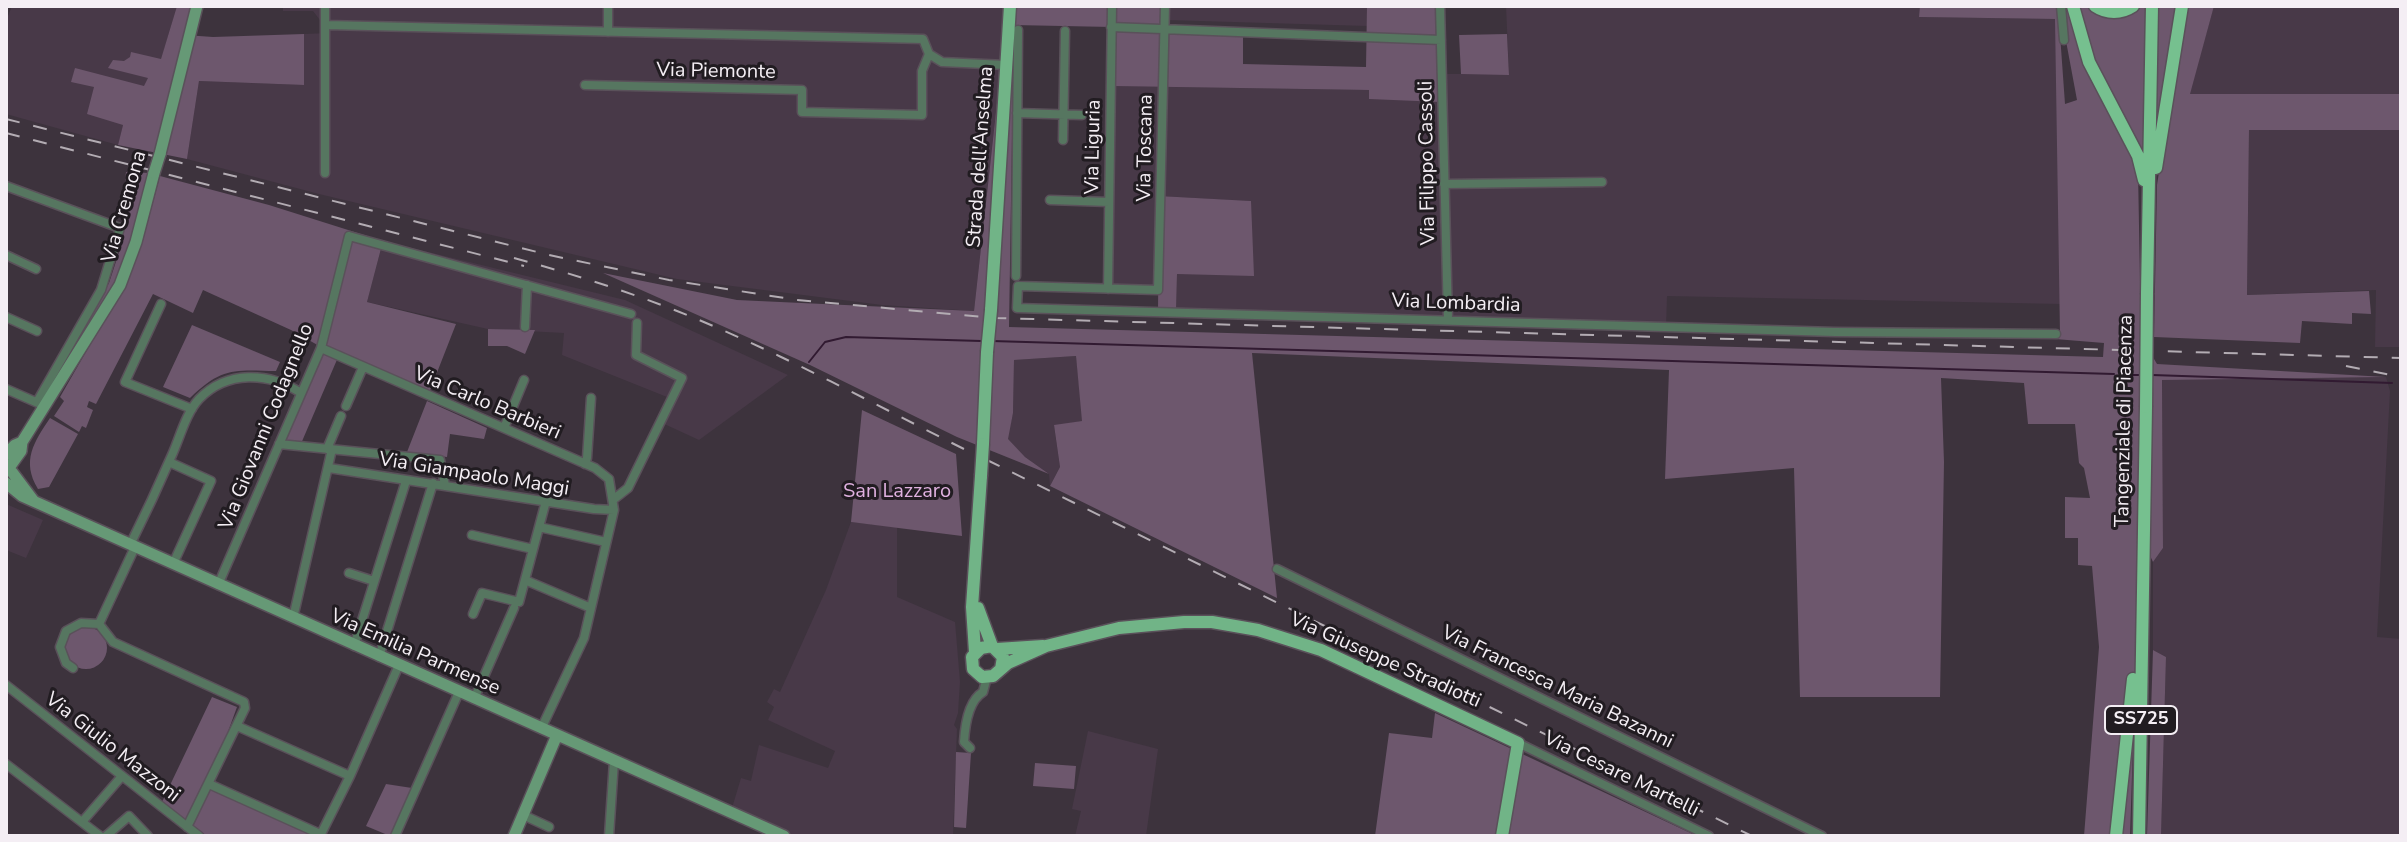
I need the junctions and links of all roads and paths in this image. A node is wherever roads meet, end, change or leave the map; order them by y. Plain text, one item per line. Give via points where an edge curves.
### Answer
1 (197, 6) edge
2 (325, 6) edge
3 (608, 6) edge
4 (1010, 6) edge
5 (1112, 6) edge
6 (1165, 6) edge
7 (1440, 6) edge
8 (2061, 6) edge
9 (2073, 6) edge
10 (2095, 6) edge
11 (2133, 6) edge
12 (2152, 6) edge
13 (2182, 6) edge
14 (326, 25) junction
15 (1111, 27) junction
16 (1164, 28) junction
17 (1018, 30) dead end
18 (1065, 31) dead end
19 (608, 32) junction
20 (1441, 40) junction
21 (2064, 40) dead end
22 (929, 54) junction
23 (1006, 65) junction
24 (585, 85) dead end
25 (1017, 113) junction
26 (1064, 115) junction
27 (1082, 115) dead end
28 (1063, 140) dead end
29 (325, 173) dead end
30 (1602, 182) dead end
31 (1444, 184) junction
32 (6, 186) edge
33 (1050, 200) dead end
34 (1109, 202) junction
35 (2149, 219) junction
36 (6, 255) edge
37 (36, 269) dead end
38 (1016, 276) dead end
39 (527, 285) junction
40 (1108, 289) junction
41 (1158, 290) joint
42 (161, 304) dead end
43 (631, 314) dead end
44 (6, 317) edge
45 (1448, 319) junction
46 (637, 323) dead end
47 (525, 327) dead end
48 (37, 331) dead end
49 (2056, 334) dead end
50 (321, 348) junction
51 (363, 367) junction
52 (524, 380) dead end
53 (6, 389) edge
54 (301, 393) junction
55 (591, 398) dead end
56 (41, 404) junction
57 (346, 406) dead end
58 (192, 409) junction
59 (341, 416) dead end
60 (504, 428) junction
61 (279, 444) junction
62 (330, 449) junction
63 (169, 462) junction
64 (585, 464) junction
65 (329, 468) junction
66 (8, 469) edge
67 (406, 481) junction
68 (433, 483) junction
69 (445, 485) junction
70 (614, 499) junction
71 (546, 501) junction
72 (614, 510) junction
73 (539, 527) junction
74 (472, 535) dead end
75 (606, 542) junction
76 (132, 546) junction
77 (533, 549) junction
78 (173, 564) junction
79 (1277, 569) dead end
80 (349, 573) dead end
81 (525, 580) junction
82 (374, 581) junction
83 (218, 585) junction
84 (973, 598) junction
85 (2142, 605) junction
86 (514, 608) dead end
87 (591, 608) junction
88 (473, 614) dead end
89 (293, 618) junction
90 (99, 624) junction
91 (354, 646) junction
92 (1046, 646) junction
93 (995, 647) junction
94 (975, 652) junction
95 (379, 657) junction
96 (399, 665) junction
97 (73, 668) dead end
98 (1001, 669) junction
99 (987, 677) junction
100 (6, 685) edge
101 (459, 692) junction
102 (474, 699) junction
103 (237, 726) junction
104 (541, 729) junction
105 (557, 735) junction
106 (1518, 743) junction
107 (970, 748) dead end
108 (614, 761) junction
109 (6, 764) edge
110 (122, 776) junction
111 (350, 776) junction
112 (209, 784) junction
113 (523, 815) junction
114 (82, 822) junction
115 (187, 827) junction
116 (549, 827) dead end
117 (320, 835) edge
118 (100, 836) edge
119 (106, 836) edge
120 (148, 836) edge
121 (199, 836) edge
122 (395, 836) edge
123 (514, 836) edge
124 (609, 836) edge
125 (784, 836) edge
126 (1502, 836) edge
127 (1709, 836) edge
128 (1822, 836) edge
129 (2116, 836) edge
130 (2139, 836) edge

1 - 56 main road, Via Cremona, bridge via 124,275
2 - 14 street
3 - 19 street
4 - 23 main road, Strada dell'Anselma
5 - 15 street, Via Liguria
6 - 16 street, Via Toscana
7 - 20 street, Via Filippo Cassoli
8 - 21 street
9 - 35 highway via 2089,62 2138,156
10 - 11 highway via 2117,12
12 - 35 highway, Tangenziale di Piacenza / SS725
13 - 35 highway
14 - 19 street
14 - 29 street
15 - 16 street
15 - 34 street, Via Liguria
16 - 20 street
16 - 41 street, Via Toscana
17 - 25 street
18 - 26 street
19 - 22 street via 923,39
20 - 31 street, Via Filippo Cassoli
22 - 23 street via 942,62
22 - 24 street, Via Piemonte via 922,71 922,115 802,112 802,90
23 - 84 main road, Strada dell'Anselma, bridge
25 - 26 street
25 - 38 street
26 - 27 street
26 - 28 street
30 - 31 street
31 - 45 street, Via Filippo Cassoli
32 - 56 street via 120,228 101,290
33 - 34 street
34 - 40 street, Via Liguria
35 - 85 highway, Tangenziale di Piacenza / SS725, bridge
36 - 37 street
39 - 43 street, Via Giovanni Codagnello
39 - 47 street
39 - 50 street, Via Giovanni Codagnello via 349,236
40 - 41 street, Via Lombardia
40 - 45 street, Via Lombardia via 1018,286 1017,308
42 - 58 street via 125,382
44 - 48 street
45 - 49 street, Via Lombardia
46 - 70 street via 636,355 682,378 628,488
50 - 51 street, Via Carlo Barbieri
50 - 54 street, Via Giovanni Codagnello
51 - 57 street
51 - 60 street, Via Carlo Barbieri
52 - 60 street
53 - 56 street
54 - 58 street via 266,377 235,378 209,390
54 - 61 street, Via Giovanni Codagnello
55 - 64 street
56 - 66 main road, Via Cremona
58 - 63 street
59 - 62 street
60 - 64 street, Via Carlo Barbieri
61 - 62 street
61 - 83 street, Via Giovanni Codagnello
62 - 65 street
62 - 69 street via 440,460
63 - 76 street
63 - 78 street via 211,481
64 - 70 street, Via Carlo Barbieri via 607,475
65 - 67 street, Via Giampaolo Maggi
65 - 89 street
66 - 76 main road, Via Emilia Parmense via 22,496
67 - 68 street, Via Giampaolo Maggi
67 - 82 street
68 - 69 street, Via Giampaolo Maggi
68 - 95 street
69 - 71 street, Via Giampaolo Maggi
70 - 72 street
71 - 72 street, Via Giampaolo Maggi
71 - 73 street
72 - 75 street
73 - 75 street
73 - 77 street
74 - 77 street
75 - 87 street
76 - 78 main road, Via Emilia Parmense
76 - 90 street
77 - 81 street
78 - 83 main road, Via Emilia Parmense
79 - 128 street, Via Francesca Maria Bazanni
80 - 82 street
81 - 87 street
81 - 88 street via 519,602 482,593
82 - 91 street
83 - 89 main road, Via Emilia Parmense
84 - 93 main road
84 - 94 main road
85 - 129 highway
85 - 130 highway, Tangenziale di Piacenza / SS725
86 - 102 street
87 - 104 street via 579,651
89 - 91 main road, Via Emilia Parmense
90 - 97 street via 81,623 66,631 60,647
90 - 103 street via 113,642 242,700 245,708
91 - 95 main road, Via Emilia Parmense
92 - 93 main road, Via Giuseppe Stradiotti
92 - 98 main road, Via Giuseppe Stradiotti
92 - 106 main road, Via Giuseppe Stradiotti via 1170,622 1258,630 1321,650
93 - 94 main road
93 - 98 main road via 1003,657
94 - 99 main road via 973,669
95 - 96 main road, Via Emilia Parmense
96 - 101 main road, Via Emilia Parmense
96 - 111 street
98 - 99 main road
99 - 107 street via 966,722 964,742
100 - 110 street, Via Giulio Mazzoni
101 - 102 main road, Via Emilia Parmense
101 - 122 street
102 - 104 main road, Via Emilia Parmense
103 - 111 street
103 - 112 street
104 - 105 main road, Via Emilia Parmense
105 - 108 main road, Via Emilia Parmense
105 - 113 main road
106 - 126 main road
106 - 127 street, Via Cesare Martelli
108 - 124 street
108 - 125 main road, Via Emilia Parmense
109 - 114 street
110 - 114 street
110 - 115 street, Via Giulio Mazzoni
111 - 117 street
112 - 115 street
112 - 117 street
113 - 116 street
113 - 123 main road
114 - 118 street
115 - 121 street, Via Giulio Mazzoni
119 - 120 street via 129,816

